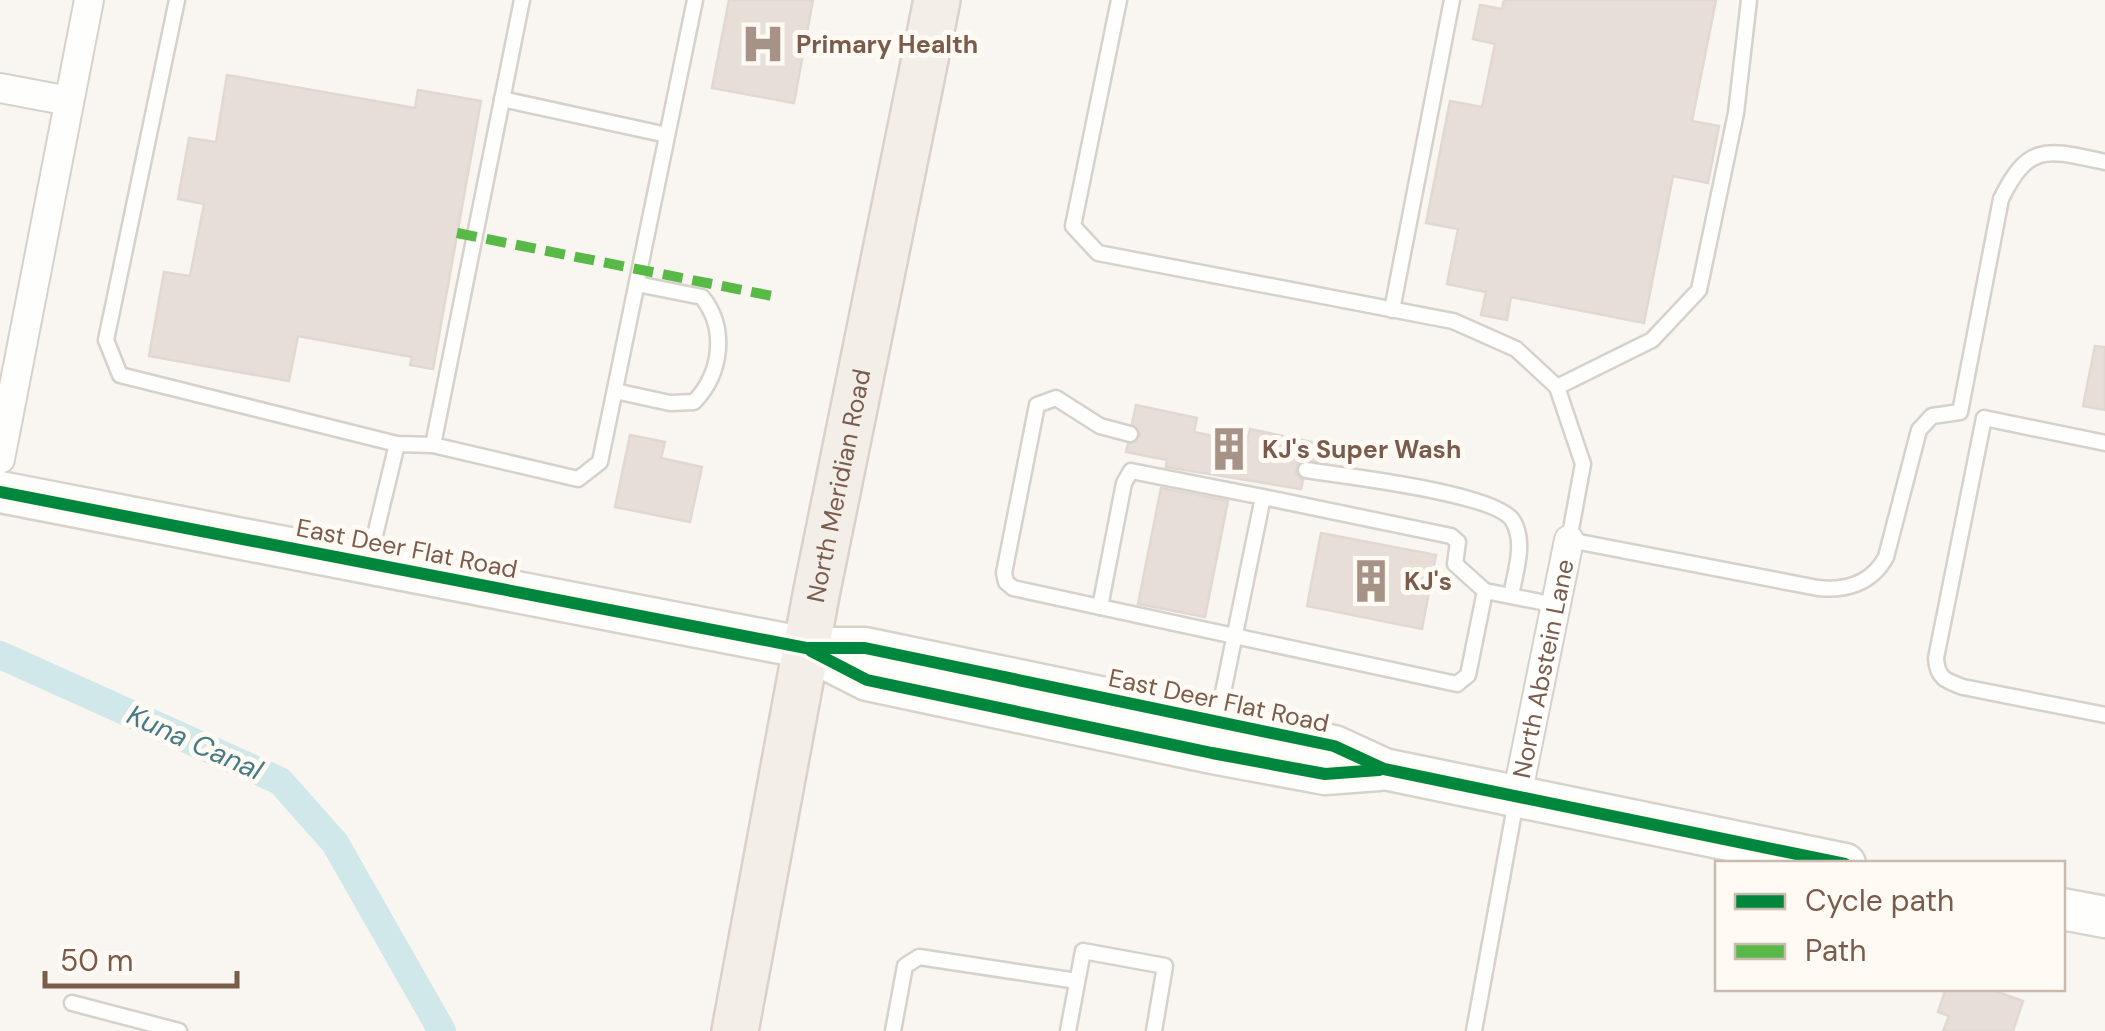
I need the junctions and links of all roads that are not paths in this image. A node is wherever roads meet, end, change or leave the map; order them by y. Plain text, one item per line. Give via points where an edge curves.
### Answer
1 (89, 0) edge
2 (178, 0) edge
3 (522, 0) edge
4 (696, 0) edge
5 (937, 0) edge
6 (1119, 0) edge
7 (1452, 0) edge
8 (1750, 0) edge
9 (0, 88) edge
10 (502, 99) junction
11 (69, 101) junction
12 (668, 136) junction
13 (2105, 162) edge
14 (637, 284) junction
15 (1392, 310) junction
16 (1557, 387) junction
17 (615, 392) junction
18 (1960, 412) junction
19 (1984, 418) junction
20 (1130, 434) dead end
21 (2105, 443) edge
22 (397, 444) junction
23 (433, 445) junction
24 (0, 460) edge
25 (1306, 470) dead end
26 (0, 492) edge
27 (1262, 497) junction
28 (1569, 540) junction
29 (368, 563) junction
30 (1485, 591) junction
31 (1511, 596) junction
32 (1556, 605) junction
33 (1100, 607) junction
34 (1235, 636) junction
35 (806, 648) junction
36 (2105, 715) edge
37 (1216, 723) junction
38 (1384, 769) junction
39 (1518, 796) junction
40 (1832, 861) edge
41 (2065, 909) edge
42 (2105, 917) edge
43 (1077, 982) junction
44 (72, 1003) dead end
45 (179, 1031) edge
46 (735, 1031) edge
47 (894, 1031) edge
48 (1068, 1031) edge
49 (1154, 1031) edge
50 (1474, 1031) edge

1 - 11 street
2 - 22 lane via 106,340 120,375
3 - 10 lane
4 - 12 lane
5 - 35 main road, North Meridian Road
6 - 15 lane via 1074,226 1098,252
7 - 15 lane
8 - 16 lane via 1736,113 1699,290 1652,340
9 - 11 street
10 - 12 lane
10 - 23 lane
11 - 24 street
12 - 14 lane
13 - 18 lane via 2044,152 2030,156 2012,178 2002,199
14 - 17 lane
14 - 17 lane via 702,296 716,314 720,335 707,388 694,402
15 - 16 lane via 1453,321 1516,349
16 - 28 lane via 1583,464
17 - 23 lane via 600,462 578,479
18 - 19 lane
18 - 28 lane via 1932,416 1919,430 1886,557 1858,584 1818,588
19 - 21 lane
19 - 36 lane via 1937,670 1963,686
20 - 33 lane via 1100,426 1056,398 1037,405 1004,573 1013,588
22 - 23 lane
22 - 29 lane
25 - 31 lane via 1449,494 1505,511 1520,542
26 - 29 main road, East Deer Flat Road
27 - 30 lane via 1451,536 1458,542 1455,564
27 - 33 lane via 1138,470 1126,475
27 - 34 lane
28 - 32 street, North Abstein Lane
29 - 35 main road, East Deer Flat Road
30 - 31 lane
30 - 34 lane via 1462,683
31 - 32 lane
32 - 39 street, North Abstein Lane
33 - 34 lane
34 - 37 lane
35 - 37 main road, East Deer Flat Road via 866,648
35 - 38 main road, East Deer Flat Road via 867,680 1212,754 1325,774
35 - 46 main road, North Meridian Road
37 - 38 main road, East Deer Flat Road via 1334,746
38 - 39 main road, East Deer Flat Road
39 - 40 main road, East Deer Flat Road
39 - 50 lane
41 - 42 main road
43 - 47 lane via 920,957 905,966
43 - 48 lane
43 - 49 lane via 1083,951 1166,966
44 - 45 lane

